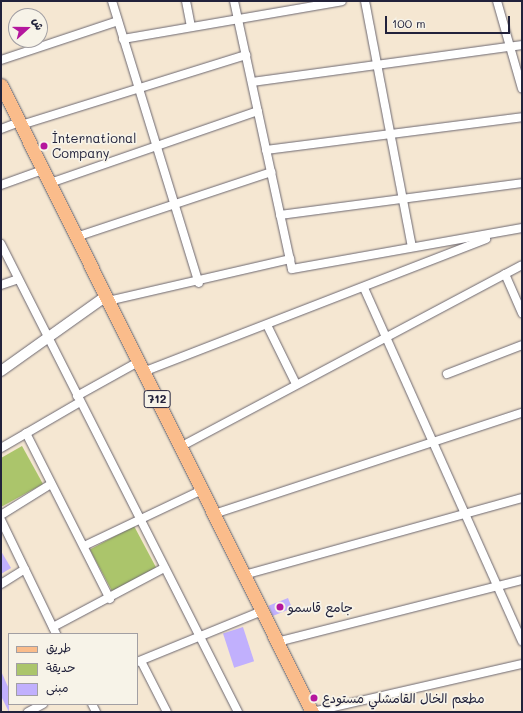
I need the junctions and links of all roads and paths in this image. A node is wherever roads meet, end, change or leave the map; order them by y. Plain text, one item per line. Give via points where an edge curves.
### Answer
1 (112, 1) edge
2 (186, 1) edge
3 (234, 1) edge
4 (342, 1) edge
5 (365, 1) edge
6 (496, 1) edge
7 (238, 18) junction
8 (118, 21) junction
9 (191, 27) junction
10 (123, 39) junction
11 (522, 45) edge
12 (509, 47) junction
13 (246, 55) junction
14 (1, 60) edge
15 (378, 66) junction
16 (252, 82) junction
17 (1, 85) edge
18 (138, 89) junction
19 (522, 89) edge
20 (258, 111) junction
21 (522, 117) edge
22 (20, 123) junction
23 (1, 129) edge
24 (391, 134) junction
25 (156, 144) junction
26 (266, 150) junction
27 (43, 170) junction
28 (271, 172) junction
29 (50, 183) junction
30 (522, 183) edge
31 (1, 185) edge
32 (403, 199) junction
33 (175, 204) junction
34 (280, 215) junction
35 (522, 228) edge
36 (501, 232) junction
37 (76, 237) junction
38 (1, 244) edge
39 (412, 247) junction
40 (290, 259) junction
41 (522, 265) edge
42 (505, 274) junction
43 (18, 279) junction
44 (199, 283) junction
45 (1, 285) edge
46 (364, 288) junction
47 (107, 299) junction
48 (522, 313) edge
49 (267, 325) junction
50 (386, 337) junction
51 (46, 339) junction
52 (522, 345) edge
53 (141, 367) junction
54 (1, 371) edge
55 (447, 374) dead end
56 (296, 384) junction
57 (79, 399) junction
58 (522, 413) edge
59 (26, 433) junction
60 (434, 441) junction
61 (180, 446) junction
62 (1, 448) edge
63 (51, 484) junction
64 (202, 490) junction
65 (522, 498) edge
66 (214, 514) junction
67 (1, 515) edge
68 (467, 516) junction
69 (139, 518) junction
70 (1, 520) edge
71 (84, 546) junction
72 (164, 568) junction
73 (25, 569) junction
74 (244, 575) junction
75 (522, 580) edge
76 (1, 584) edge
77 (497, 586) junction
78 (110, 599) junction
79 (262, 611) junction
80 (55, 631) edge
81 (198, 636) junction
82 (522, 641) edge
83 (277, 642) junction
84 (139, 662) edge
85 (522, 664) edge
86 (41, 705) edge
87 (28, 712) edge
88 (167, 712) edge
89 (238, 712) edge
90 (312, 712) edge

1 - 8 street
2 - 9 street
3 - 7 street
4 - 7 street
5 - 15 street
6 - 12 street
7 - 9 street
7 - 13 street
8 - 10 street
8 - 14 street
9 - 10 street
10 - 18 street
11 - 12 street
12 - 15 street
12 - 19 street
13 - 16 street
13 - 18 street
15 - 16 street
15 - 24 street
16 - 20 street
17 - 22 main road, 712
18 - 22 street
18 - 25 street
20 - 25 street
20 - 26 street
21 - 24 street
22 - 23 street
22 - 27 main road, 712
24 - 26 street
24 - 32 street
25 - 29 street
25 - 33 street
26 - 28 street
27 - 29 main road, 712
27 - 31 street
28 - 33 street
28 - 34 street
29 - 37 main road, 712
30 - 32 street
32 - 34 street
32 - 39 street
33 - 37 street
33 - 44 street
34 - 40 street
35 - 36 street
36 - 39 street
36 - 46 street
37 - 47 main road, 712
38 - 43 street
39 - 40 street via 292,268
40 - 44 street
41 - 42 street
42 - 48 street
42 - 50 street
43 - 45 street
43 - 51 street
44 - 47 street
46 - 49 street
46 - 50 street
47 - 51 street
47 - 53 main road, 712
49 - 53 street
49 - 56 street
50 - 56 street
50 - 60 street
51 - 54 street
51 - 57 street
52 - 55 street
53 - 57 street
53 - 61 main road, 712
56 - 61 street
57 - 59 street
57 - 69 street
58 - 60 street
59 - 62 street
59 - 63 street
60 - 66 street
60 - 68 street
61 - 64 main road, 712
63 - 67 street
63 - 71 street
64 - 66 main road, 712
64 - 69 street
65 - 68 street
66 - 74 main road, 712
68 - 74 street
68 - 77 street
69 - 71 street
69 - 72 street
70 - 73 street
71 - 78 street
72 - 78 street
72 - 81 street
73 - 76 street
73 - 80 street
74 - 79 main road, 712
75 - 77 street
77 - 82 street
77 - 83 street
78 - 80 street
79 - 81 street
79 - 83 main road, 712
81 - 84 street
81 - 89 street
83 - 90 main road, 712
84 - 88 street
85 - 90 street
86 - 87 street

